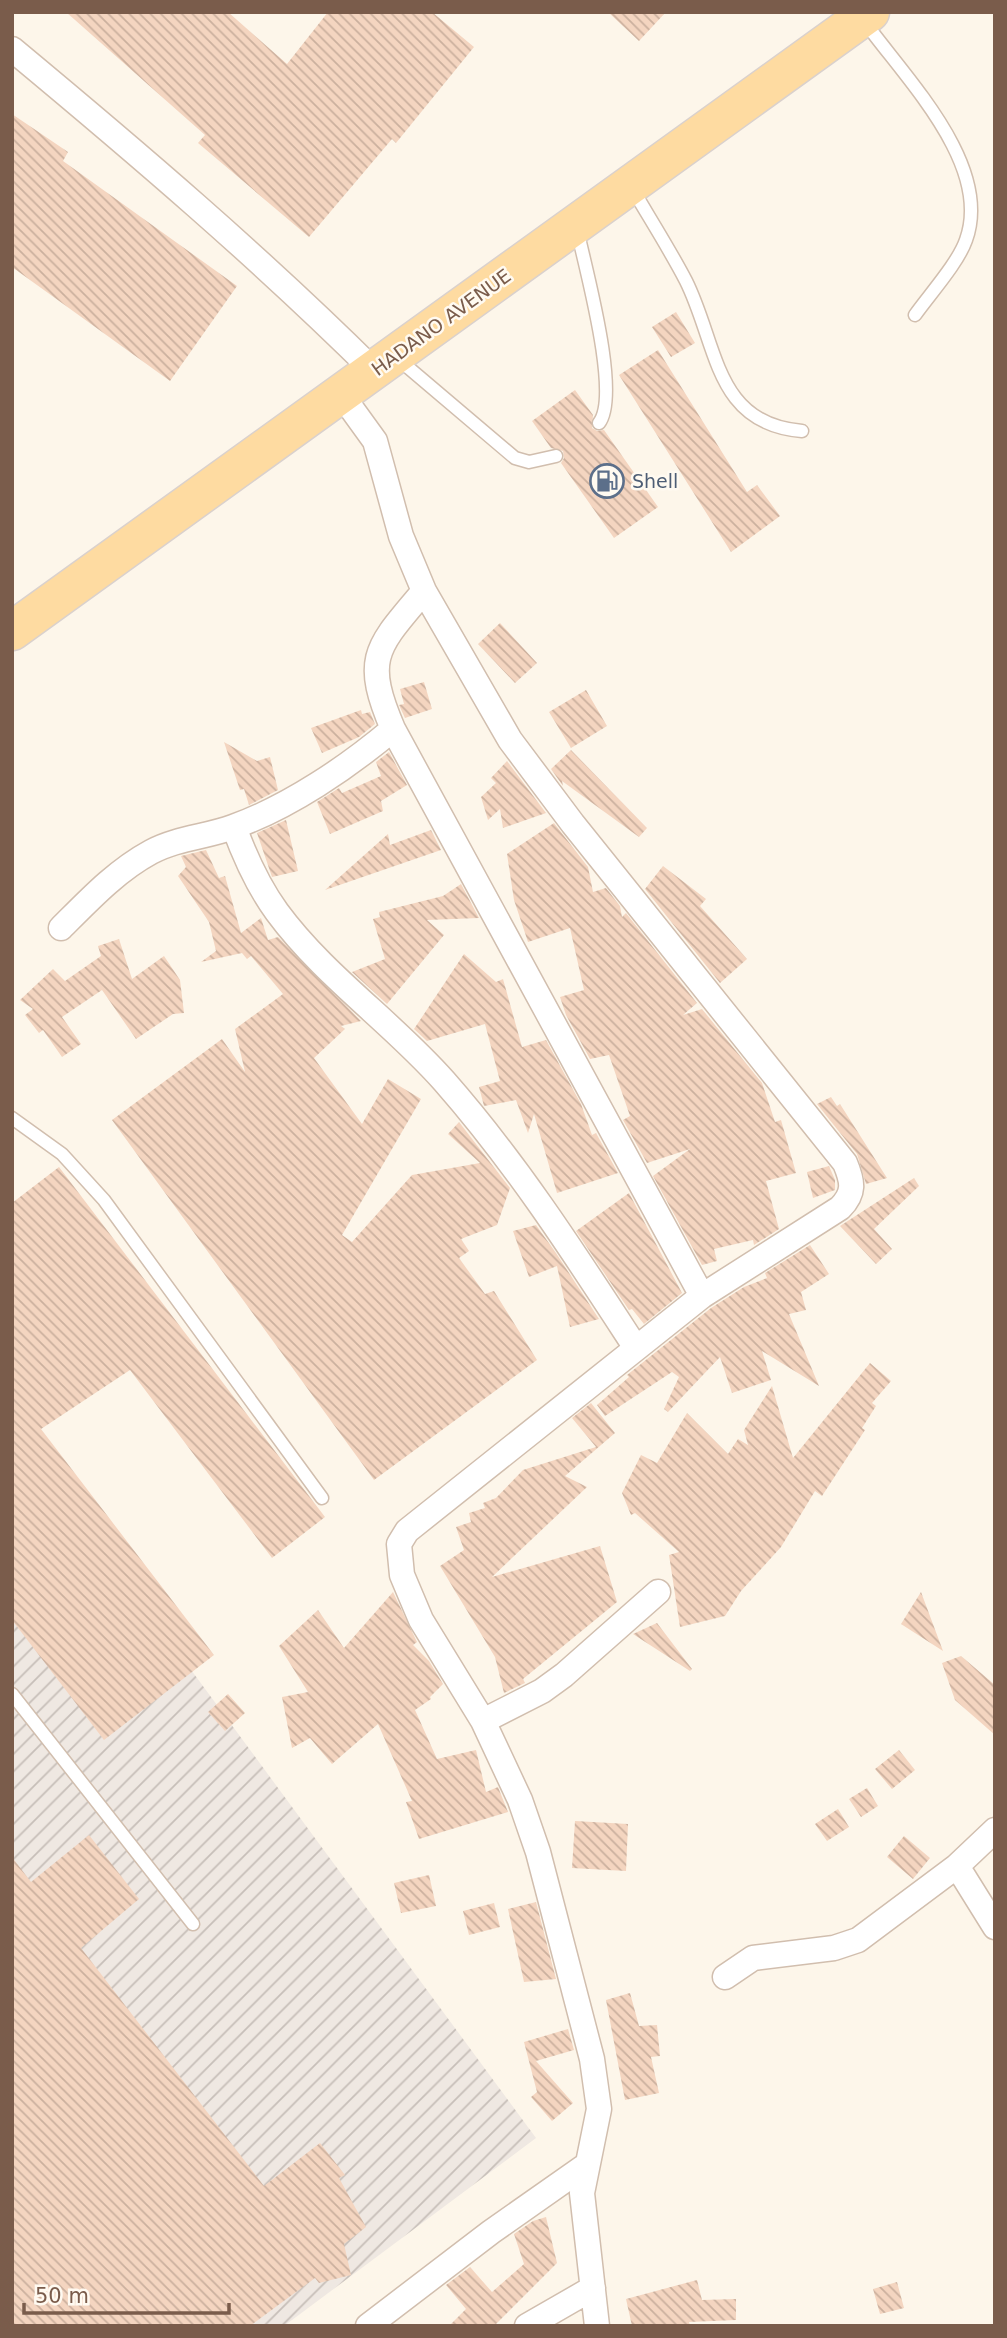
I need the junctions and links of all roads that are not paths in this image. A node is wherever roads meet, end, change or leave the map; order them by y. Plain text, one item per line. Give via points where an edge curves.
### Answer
1 (866, 15) edge
2 (12, 49) edge
3 (631, 185) junction
4 (576, 225) junction
5 (915, 316) dead end
6 (384, 363) junction
7 (341, 394) junction
8 (599, 423) dead end
9 (802, 431) dead end
10 (556, 456) dead end
11 (424, 591) junction
12 (12, 631) edge
13 (393, 729) junction
14 (234, 827) junction
15 (61, 928) dead end
16 (12, 1118) edge
17 (702, 1296) junction
18 (636, 1348) junction
19 (322, 1498) dead end
20 (658, 1592) dead end
21 (12, 1694) edge
22 (483, 1721) junction
23 (995, 1830) edge
24 (957, 1866) junction
25 (193, 1924) dead end
26 (995, 1927) edge
27 (725, 1977) dead end
28 (585, 2166) junction
29 (593, 2288) junction
30 (368, 2326) edge
31 (527, 2326) edge
32 (597, 2326) edge

1 - 3 main road, HADANO AVENUE
1 - 5 lane via 950,138 971,190 972,217 965,243
2 - 6 street via 301,298
3 - 4 main road, HADANO AVENUE
3 - 9 lane via 687,283 725,383 738,402 764,424
4 - 6 main road, HADANO AVENUE
4 - 8 lane via 606,371 607,404
6 - 7 main road, HADANO AVENUE
6 - 10 lane via 515,458 528,462
7 - 11 street via 375,441 401,536
7 - 12 main road, HADANO AVENUE
11 - 13 street via 388,634 377,655 378,695
11 - 17 street via 510,740 845,1163 850,1198 840,1208
13 - 14 street via 335,774
13 - 17 street
14 - 15 street via 151,852 117,874
14 - 18 street via 277,912 335,975 408,1042 473,1115 552,1220
16 - 19 lane via 62,1154 104,1200
17 - 18 street
18 - 22 street via 407,1531 399,1544 402,1575 421,1619
20 - 22 street via 564,1675
21 - 25 lane
22 - 28 street via 520,1800 538,1853 592,2059 599,2109
23 - 24 street
24 - 26 street
24 - 27 street via 858,1940 834,1948 752,1958
28 - 29 street via 582,2213
28 - 30 street
29 - 31 street
29 - 32 street

